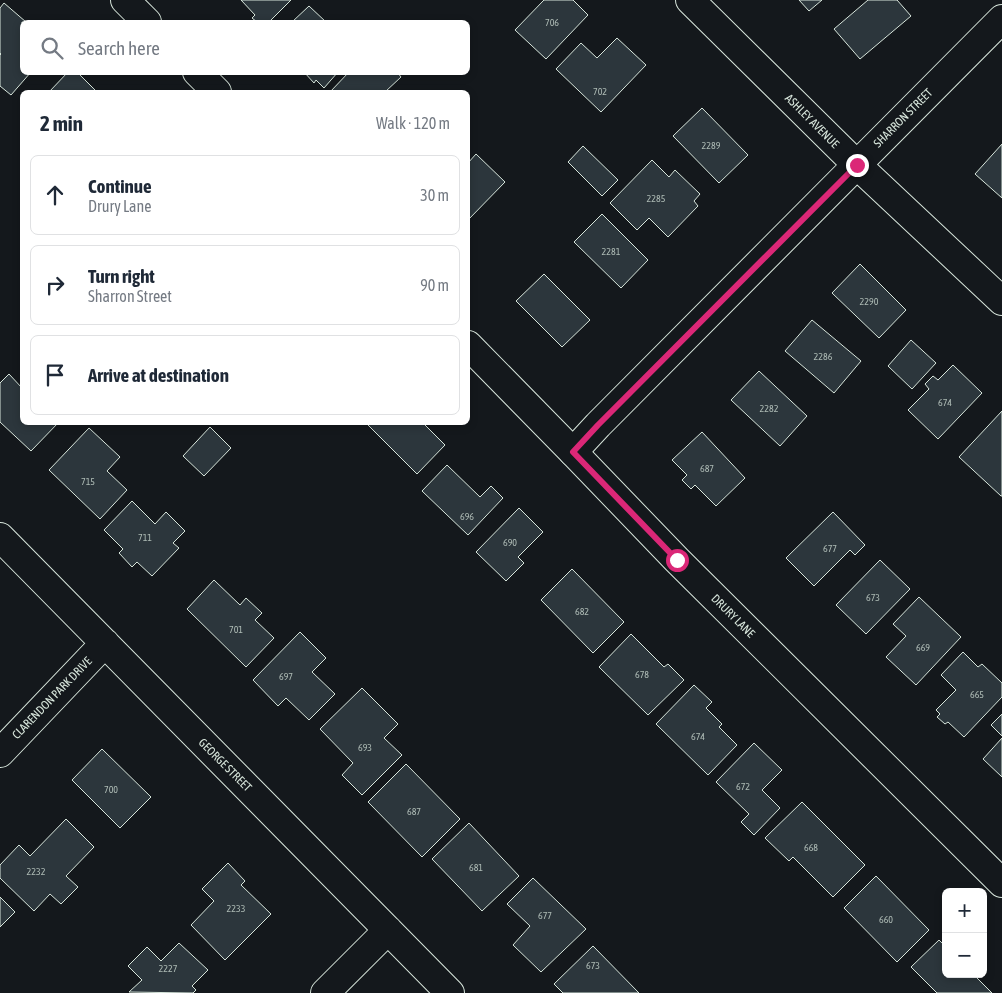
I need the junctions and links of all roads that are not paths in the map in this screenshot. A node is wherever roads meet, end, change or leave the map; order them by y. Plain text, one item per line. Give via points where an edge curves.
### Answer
1 (125, 0) edge
2 (690, 0) edge
3 (1002, 19) edge
4 (145, 20) edge
5 (200, 75) edge
6 (215, 90) edge
7 (857, 165) junction
8 (1002, 301) edge
9 (470, 348) edge
10 (573, 452) junction
11 (0, 537) edge
12 (105, 643) junction
13 (0, 753) edge
14 (1002, 883) edge
15 (388, 930) junction
16 (325, 993) edge
17 (450, 993) edge

1 - 4 street
2 - 7 street, ASHLEY AVENUE
3 - 7 street, SHARRON STREET
5 - 6 street
7 - 8 street, ASHLEY AVENUE
7 - 10 street, SHARRON STREET
9 - 10 street, DRURY LANE
10 - 14 street, DRURY LANE
11 - 12 street, GEORGE STREET
12 - 13 street, CLARENDON PARK DRIVE
12 - 15 street, GEORGE STREET
15 - 16 street
15 - 17 street, GEORGE STREET

